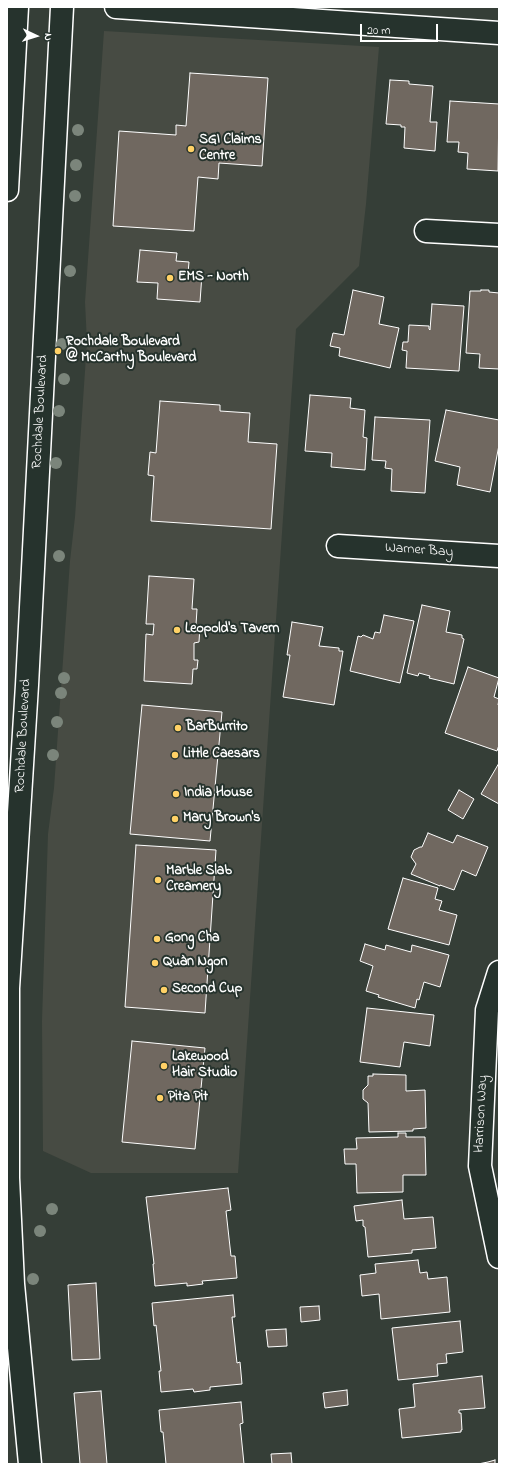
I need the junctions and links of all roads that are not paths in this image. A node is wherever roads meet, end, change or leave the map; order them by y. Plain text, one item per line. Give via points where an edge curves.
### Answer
1 (17, 7) edge
2 (62, 7) edge
3 (116, 7) edge
4 (499, 32) edge
5 (7, 190) edge
6 (426, 231) dead end
7 (499, 235) edge
8 (338, 546) dead end
9 (499, 556) edge
10 (499, 972) edge
11 (499, 1257) edge
12 (30, 1464) edge

1 - 5 main road
2 - 12 main road, Rochdale Boulevard via 27,693 8,988 8,1186 13,1284
3 - 4 main road
6 - 7 main road
8 - 9 main road, Warner Bay
10 - 11 main road, Harrison Way via 486,1010 480,1166

